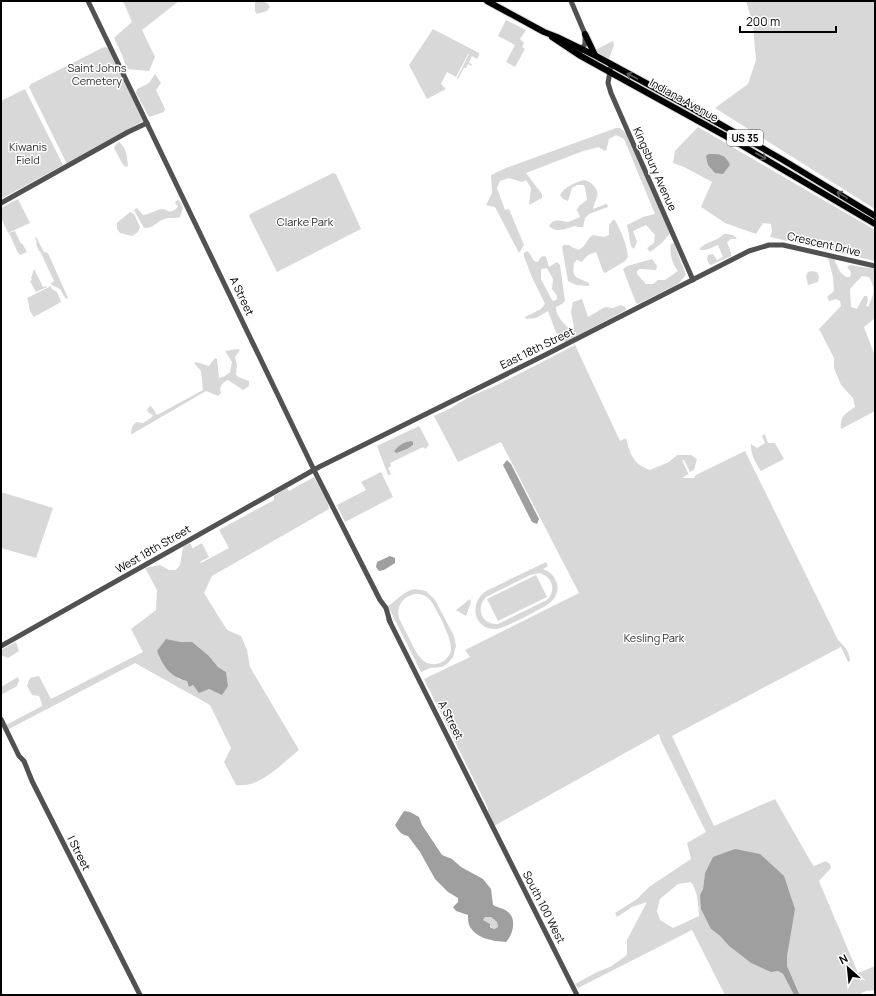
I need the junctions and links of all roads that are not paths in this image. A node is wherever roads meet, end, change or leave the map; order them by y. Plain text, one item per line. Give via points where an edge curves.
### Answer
1 (88, 1) edge
2 (487, 1) edge
3 (570, 1) edge
4 (585, 34) junction
5 (581, 52) junction
6 (596, 56) junction
7 (611, 68) junction
8 (688, 110) junction
9 (147, 123) junction
10 (1, 204) edge
11 (875, 216) edge
12 (875, 224) edge
13 (768, 245) joint
14 (875, 266) edge
15 (693, 280) junction
16 (314, 470) junction
17 (1, 646) edge
18 (1, 719) edge
19 (493, 828) joint
20 (140, 995) edge
21 (576, 995) edge

1 - 9 street, A Street
2 - 5 main road, Indiana Avenue / US 35
3 - 4 street
4 - 5 street via 585,44
4 - 6 main road
5 - 6 main road, Indiana Avenue / US 35
5 - 7 main road, Indiana Avenue / US 35
6 - 7 main road, Indiana Avenue / US 35
7 - 8 main road, Indiana Avenue / US 35
7 - 15 street, Kingsbury Avenue via 608,83 611,93
11 -> 8 main road, Indiana Avenue / US 35 via 783,160
8 -> 12 main road, Indiana Avenue / US 35
9 - 10 street
9 - 16 street, A Street
13 - 14 street, Crescent Drive via 783,245
13 - 15 street, East 18th Street via 745,253
15 - 16 street, East 18th Street
16 - 17 street, West 18th Street
16 - 19 street, A Street via 386,608 390,622
18 - 20 street, I Street
19 - 21 street, South 100 West

